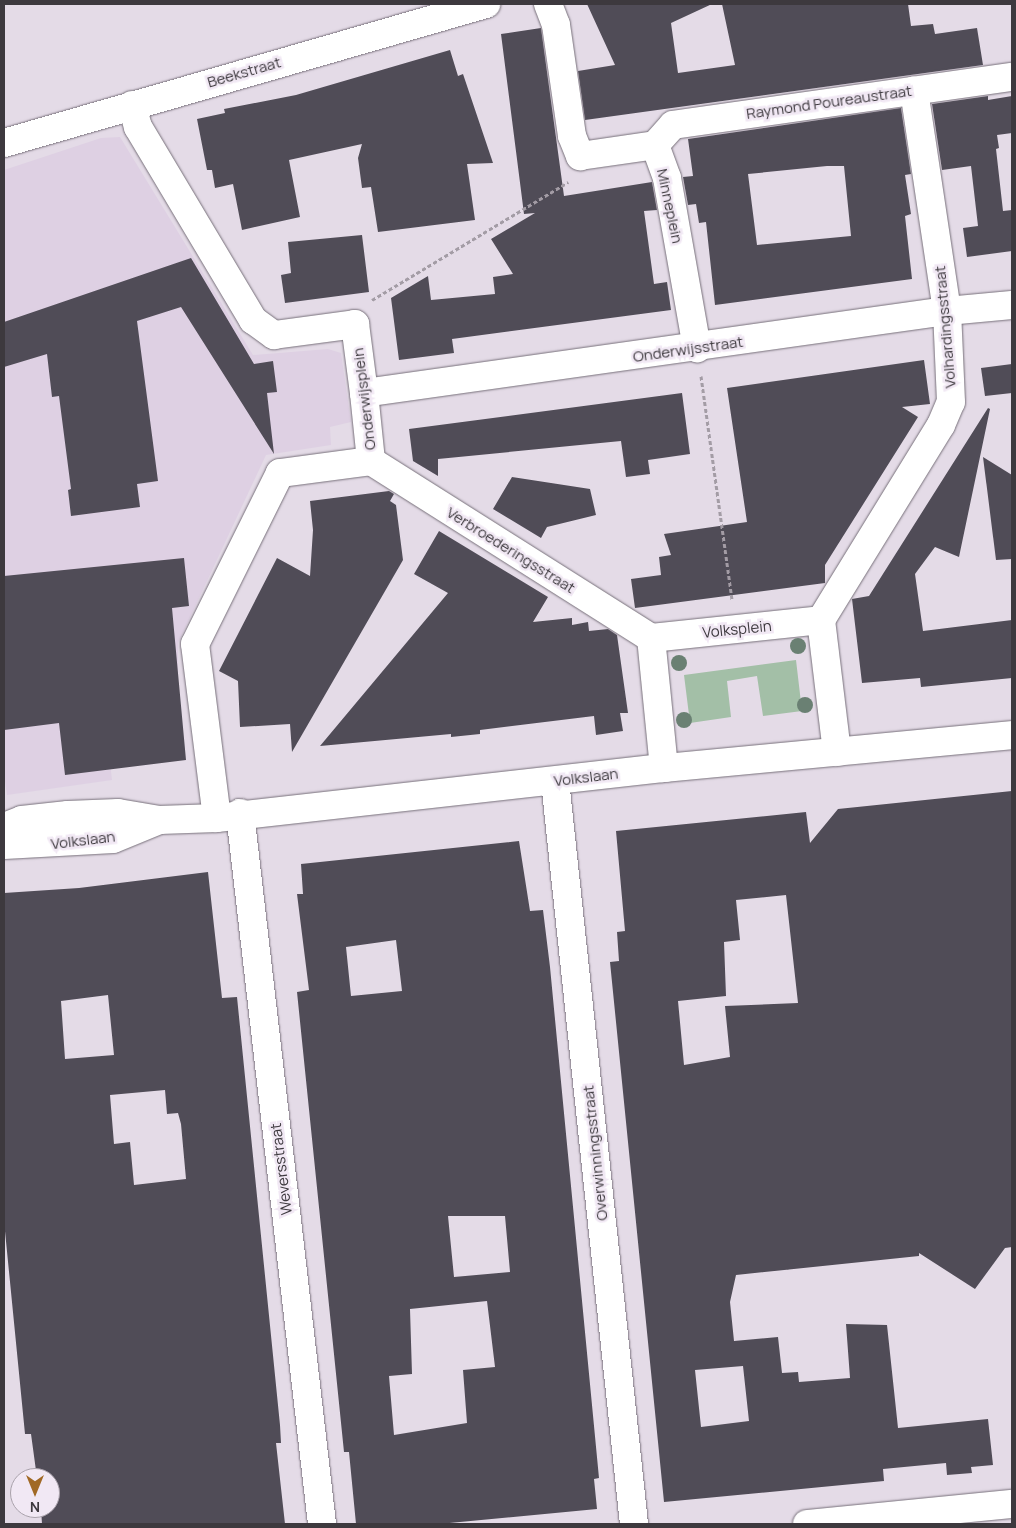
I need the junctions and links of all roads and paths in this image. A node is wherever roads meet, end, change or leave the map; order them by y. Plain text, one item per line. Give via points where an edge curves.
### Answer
1 (486, 4) edge
2 (548, 4) edge
3 (1012, 77) edge
4 (914, 90) junction
5 (132, 104) junction
6 (4, 143) edge
7 (654, 145) junction
8 (580, 156) junction
9 (1012, 305) edge
10 (946, 311) junction
11 (355, 324) junction
12 (697, 348) junction
13 (364, 393) junction
14 (371, 461) junction
15 (821, 620) junction
16 (736, 629) junction
17 (651, 638) junction
18 (1012, 735) edge
19 (836, 752) junction
20 (664, 768) junction
21 (555, 781) junction
22 (228, 816) junction
23 (159, 820) junction
24 (4, 827) edge
25 (4, 846) edge
26 (1012, 1504) edge
27 (322, 1524) edge
28 (634, 1524) edge
29 (807, 1524) edge

1 - 5 street, Beekstraat
2 - 8 street via 556,25 572,136
3 - 4 street, Raymond Poureaustraat
4 - 7 street, Raymond Poureaustraat via 673,125
4 - 10 street, Volhardingsstraat
5 - 6 street, Beekstraat
5 - 11 street via 138,127 254,320 274,335
7 - 8 street
7 - 12 street, Minneplein via 667,178
8 - 11 path via 576,176 560,188 369,302
9 - 10 street, Onderwijsstraat
10 - 12 street, Onderwijsstraat
10 - 15 street, Volhardingsstraat via 951,402 941,425
11 - 13 street, Onderwijsplein
12 - 13 street, Onderwijsstraat
12 - 16 path
13 - 14 street, Onderwijsplein
14 - 17 street, Verbroederingsstraat
14 - 22 street, Onderwijsplein via 280,473 195,644
15 - 16 street, Volksplein
15 - 19 street
16 - 17 street, Volksplein
17 - 20 street
18 - 19 street, Volkslaan
19 - 20 street, Volkslaan
20 - 21 street, Volkslaan
21 - 22 street, Volkslaan
21 - 28 street, Overwinningsstraat
22 - 23 street, Volkslaan
22 - 27 street, Weversstraat
23 - 24 street, Volkslaan via 118,813 68,815 22,820
23 - 25 street, Volkslaan via 113,839
26 - 29 street

